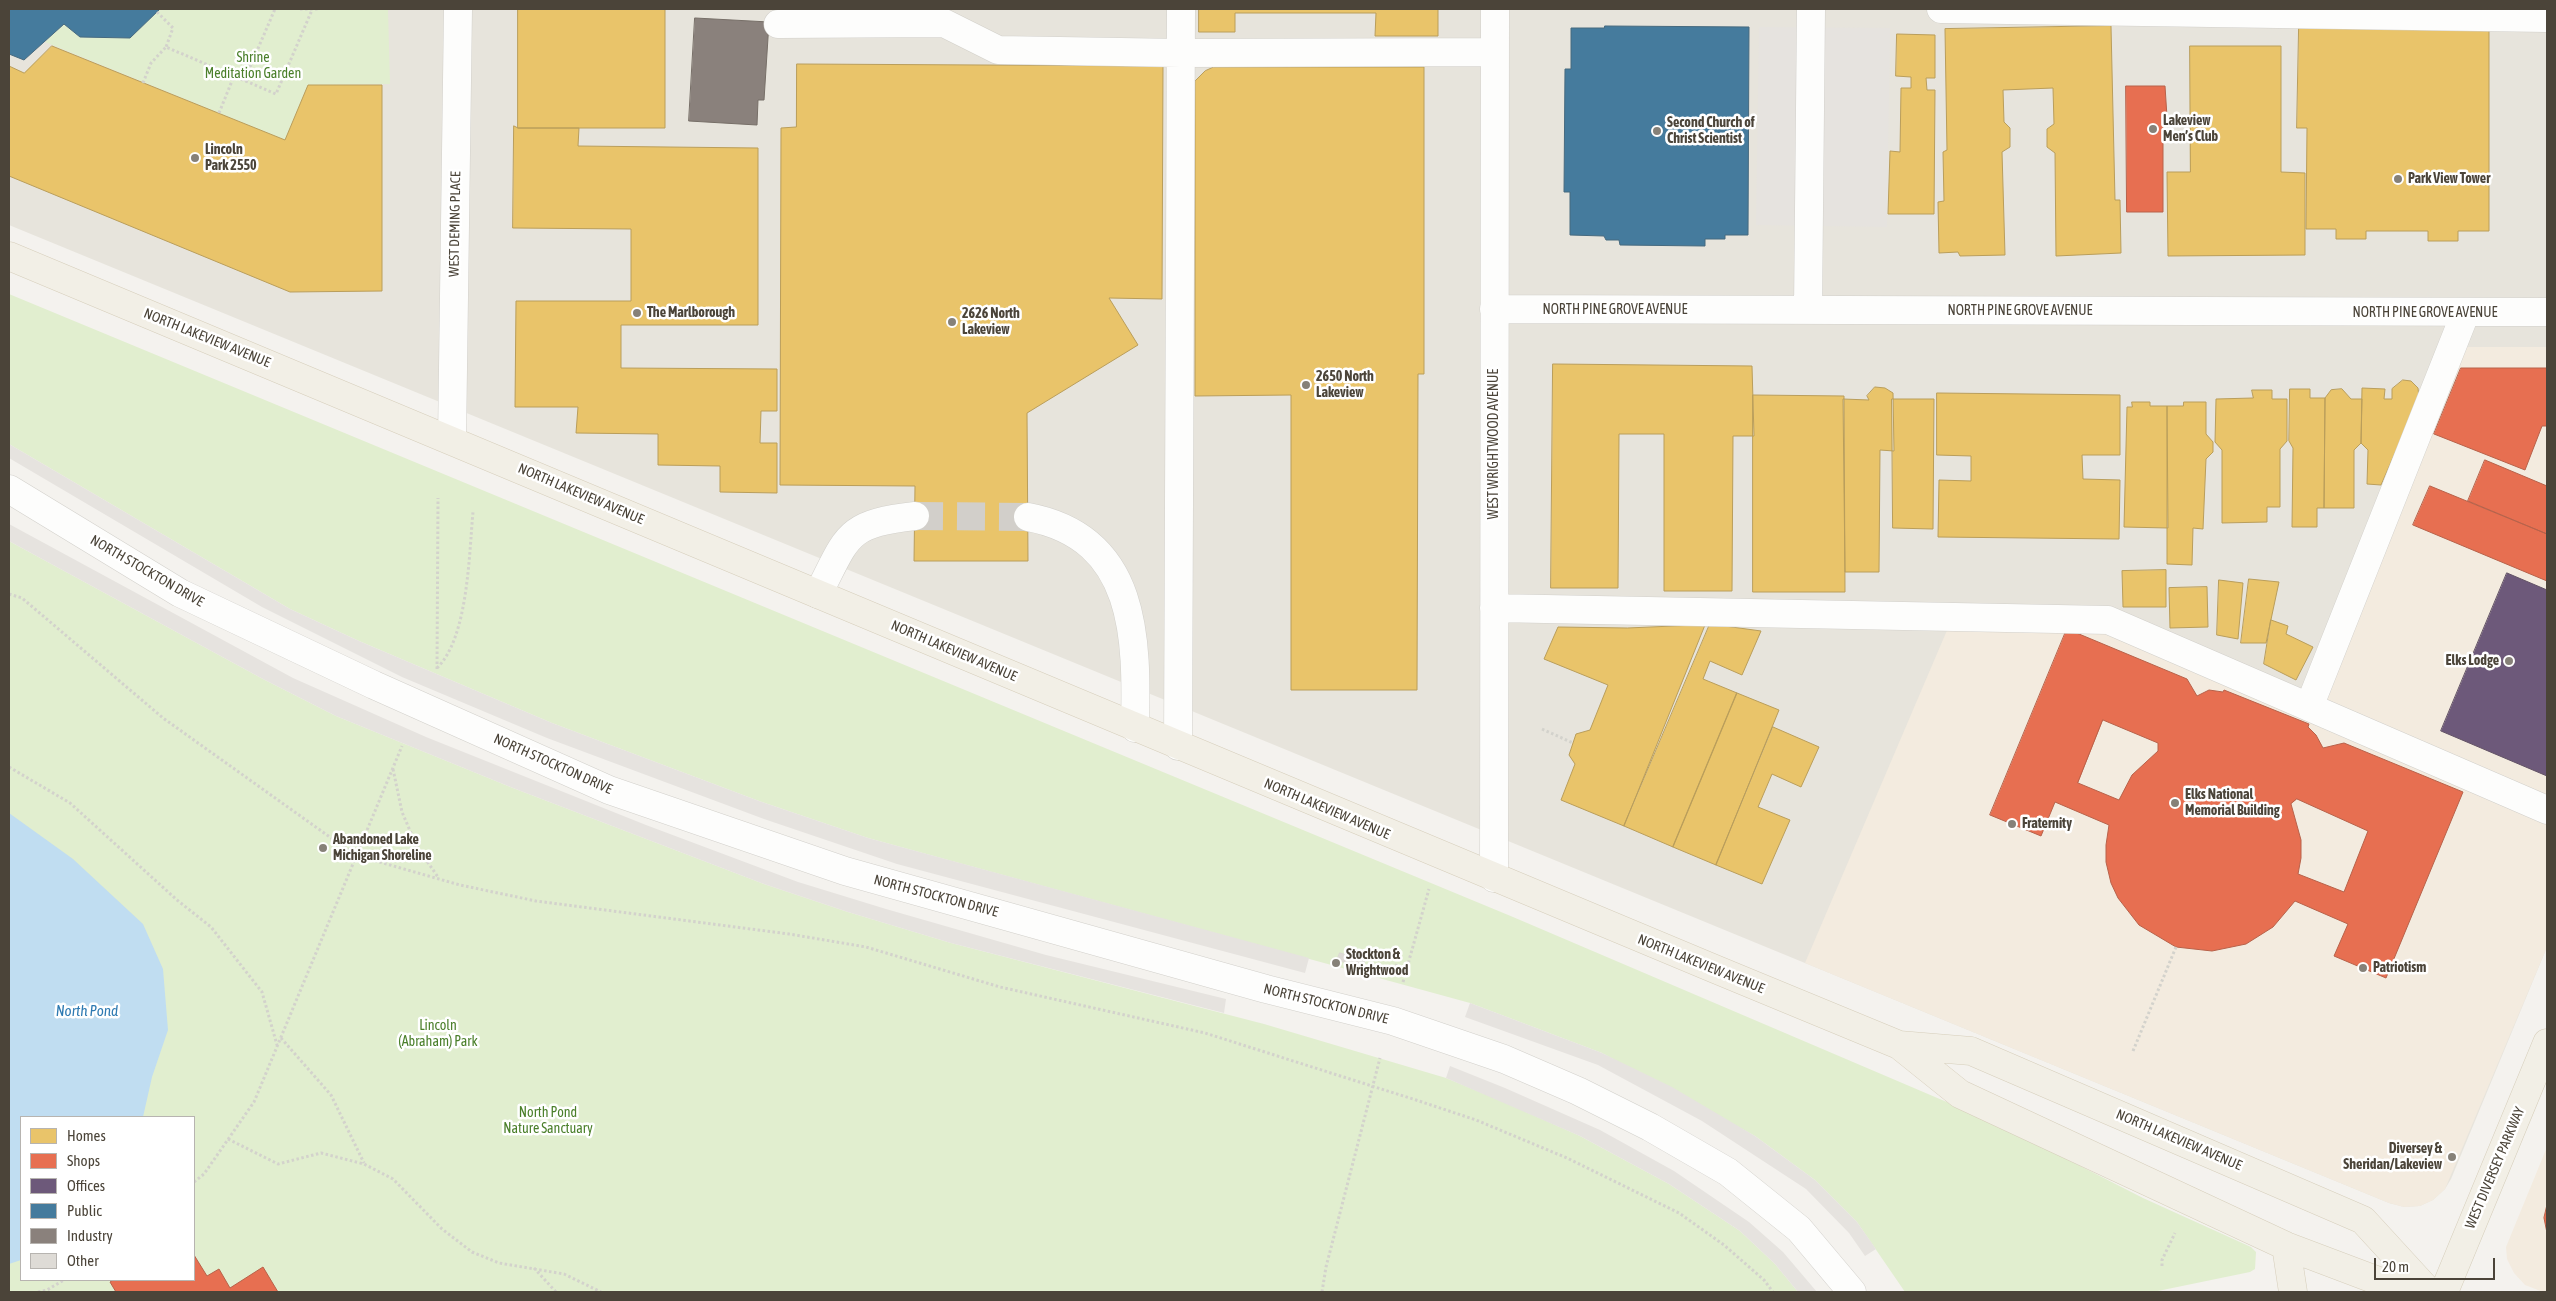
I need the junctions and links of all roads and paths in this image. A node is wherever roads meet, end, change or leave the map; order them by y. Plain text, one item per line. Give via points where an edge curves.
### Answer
1 (275, 9) edge
2 (300, 9) edge
3 (319, 9) edge
4 (458, 9) edge
5 (1181, 9) edge
6 (1495, 9) edge
7 (1811, 9) edge
8 (1941, 9) edge
9 (312, 10) junction
10 (157, 12) dead end
11 (2547, 18) edge
12 (778, 24) dead end
13 (166, 47) junction
14 (1495, 52) junction
15 (1181, 53) junction
16 (234, 76) junction
17 (244, 80) junction
18 (142, 83) dead end
19 (218, 114) dead end
20 (9, 256) edge
21 (1494, 309) junction
22 (1808, 310) junction
23 (2547, 312) edge
24 (2465, 314) junction
25 (452, 440) junction
26 (9, 489) edge
27 (438, 498) dead end
28 (473, 512) dead end
29 (915, 516) tunnel mouth
30 (1028, 517) tunnel mouth
31 (9, 594) edge
32 (818, 594) junction
33 (1494, 608) junction
34 (2309, 707) junction
35 (1136, 728) junction
36 (1542, 729) dead end
37 (1573, 743) dead end
38 (402, 746) dead end
39 (1178, 746) junction
40 (9, 767) edge
41 (392, 768) junction
42 (2547, 810) edge
43 (356, 855) junction
44 (438, 878) junction
45 (1494, 878) junction
46 (1430, 882) dead end
47 (2176, 947) dead end
48 (1395, 965) dead end
49 (1406, 969) junction
50 (1404, 982) dead end
51 (281, 1038) junction
52 (2547, 1043) edge
53 (1899, 1045) junction
54 (277, 1046) junction
55 (2133, 1051) dead end
56 (1380, 1058) dead end
57 (1372, 1087) junction
58 (228, 1140) junction
59 (364, 1164) junction
60 (195, 1181) edge
61 (2176, 1231) dead end
62 (2286, 1246) junction
63 (2162, 1266) dead end
64 (534, 1268) junction
65 (62, 1281) edge
66 (38, 1292) edge
67 (556, 1292) edge
68 (600, 1292) edge
69 (1322, 1292) edge
70 (1773, 1292) edge
71 (1852, 1292) edge
72 (2293, 1292) edge
73 (2408, 1292) edge
74 (2428, 1292) edge
75 (2444, 1292) edge

1 - 17 path
2 - 9 path
3 - 9 path
4 - 25 street, WEST DEMING PLACE
5 - 15 street
6 - 14 street, WEST WRIGHTWOOD AVENUE
7 - 22 street
8 - 11 street
9 - 17 path via 276,94
10 - 13 path via 174,28
12 - 15 street via 944,23 998,50
13 - 16 path
13 - 18 path via 152,63
14 - 15 street
14 - 21 street, WEST WRIGHTWOOD AVENUE
15 - 39 street
16 - 17 path
16 - 19 path
20 - 25 main road, NORTH LAKEVIEW AVENUE
21 - 22 street, NORTH PINE GROVE AVENUE
21 - 33 street, WEST WRIGHTWOOD AVENUE
22 - 24 street, NORTH PINE GROVE AVENUE
23 - 24 street, NORTH PINE GROVE AVENUE
24 - 34 street
25 - 32 main road, NORTH LAKEVIEW AVENUE
26 - 71 street, NORTH STOCKTON DRIVE via 180,593 609,790 845,871 1384,1018 1504,1059 1586,1095 1728,1172 1799,1230
27 - 28 path via 437,669 446,659 455,637 465,594
29 - 32 street via 862,526 851,535
30 - 35 street via 1059,526 1083,539 1104,560 1124,593 1132,624 1136,662
31 - 43 path via 22,598 163,718
32 - 35 main road, NORTH LAKEVIEW AVENUE
33 - 34 street via 2108,620
33 - 45 street, WEST WRIGHTWOOD AVENUE
34 - 42 street
35 - 39 main road, NORTH LAKEVIEW AVENUE
36 - 37 path
38 - 41 path
39 - 45 main road, NORTH LAKEVIEW AVENUE
40 - 54 path via 70,803 210,926 262,992
41 - 43 path
41 - 44 path via 402,812 417,847
43 - 44 path
43 - 51 path
44 - 57 path via 536,902 866,946 1000,987 1205,1033
45 - 53 main road, NORTH LAKEVIEW AVENUE
46 - 49 path
47 - 55 path
48 - 49 path
49 - 50 path
51 - 54 path
51 - 59 path via 331,1095
52 - 75 main road, WEST DIVERSEY PARKWAY
53 - 62 main road, NORTH LAKEVIEW AVENUE via 1960,1094
53 - 74 main road, NORTH LAKEVIEW AVENUE via 1971,1051 2363,1220
54 - 58 path via 254,1102
56 - 57 path
57 - 69 path
57 - 70 path via 1476,1120 1612,1178 1679,1213 1717,1240 1764,1280
58 - 59 path via 278,1164 321,1153
58 - 60 path via 204,1174
59 - 64 path via 393,1179 442,1229 472,1252 499,1263
61 - 63 path
62 - 72 main road
62 - 73 main road, NORTH LAKEVIEW AVENUE
64 - 67 path
64 - 68 path via 564,1274
65 - 66 path

